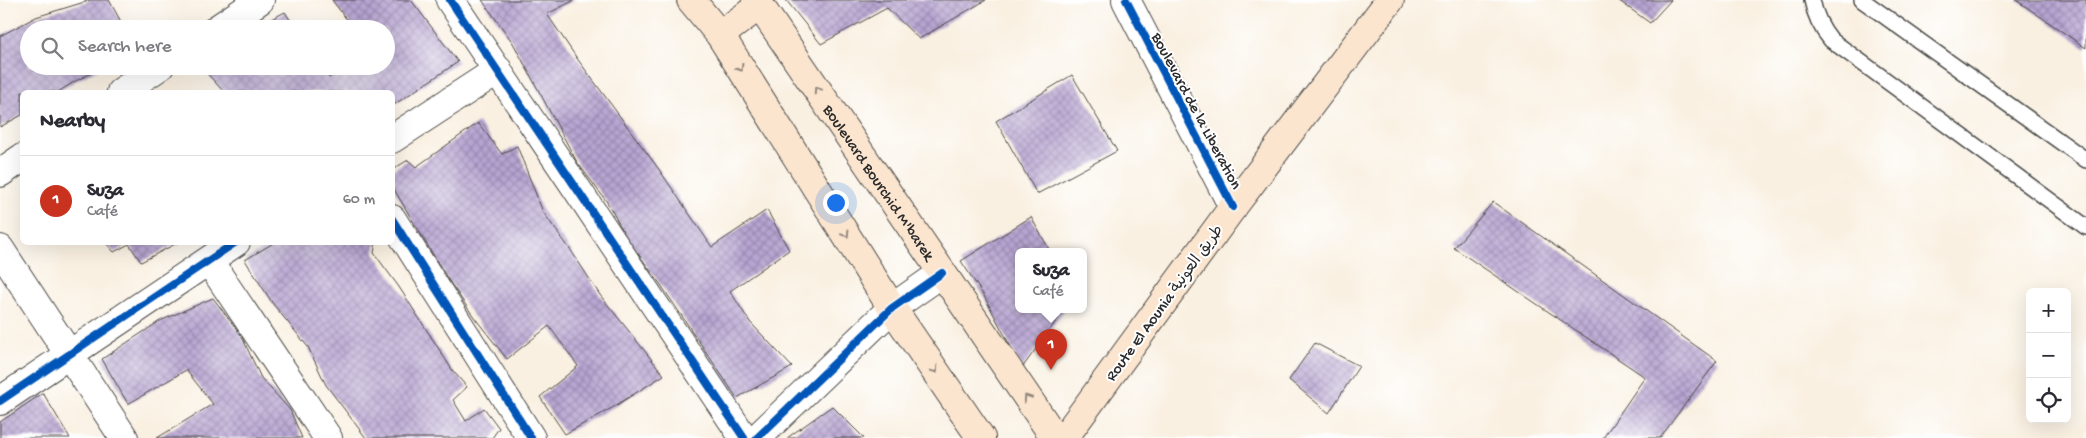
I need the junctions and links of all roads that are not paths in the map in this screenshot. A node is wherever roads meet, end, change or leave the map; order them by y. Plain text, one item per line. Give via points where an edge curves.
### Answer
1 (259, 0) edge
2 (450, 0) edge
3 (691, 0) edge
4 (1126, 0) edge
5 (1390, 0) edge
6 (1812, 0) edge
7 (1862, 0) edge
8 (758, 3) edge
9 (1884, 7) edge
10 (230, 20) edge
11 (720, 35) junction
12 (498, 70) junction
13 (146, 75) edge
14 (124, 90) edge
15 (395, 136) edge
16 (20, 159) edge
17 (2086, 160) edge
18 (0, 173) edge
19 (1233, 207) junction
20 (395, 224) edge
21 (2086, 227) edge
22 (232, 245) edge
23 (0, 249) edge
24 (209, 261) junction
25 (942, 272) junction
26 (892, 308) junction
27 (70, 354) junction
28 (0, 401) edge
29 (124, 438) edge
30 (328, 438) edge
31 (531, 438) edge
32 (744, 438) edge
33 (757, 438) edge
34 (981, 438) edge
35 (1055, 438) edge
36 (1064, 438) edge

1 - 10 street
2 - 12 street
3 - 11 main road
4 - 19 street, Boulevard de la Liberation
5 - 19 main road, Route El Aounia طريق العونية
6 - 21 lane via 1821,27 1831,40
7 - 9 lane
8 - 11 main road
25 -> 8 main road, Boulevard Bourchid M'barek
9 - 17 lane
11 -> 26 main road
12 - 15 street
12 - 32 street
13 - 14 street
16 - 18 street
19 - 36 main road, Route El Aounia طريق العونية
20 - 31 street
22 - 24 street
23 - 27 street
24 - 27 street
24 - 30 street
25 - 26 street
35 -> 25 main road, Boulevard Bourchid M'barek
26 - 33 street
26 -> 34 main road
27 - 28 street
27 - 29 street

